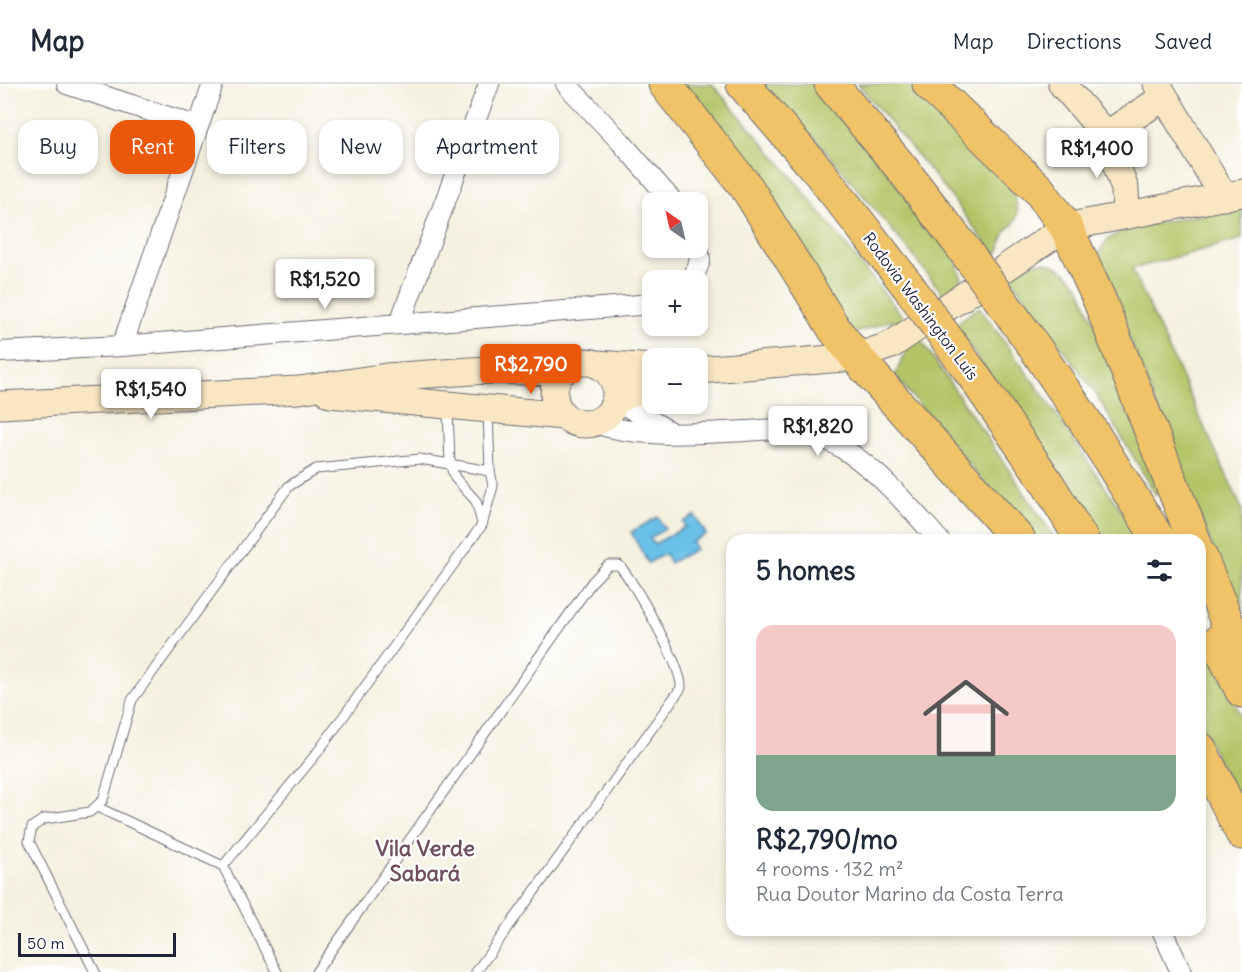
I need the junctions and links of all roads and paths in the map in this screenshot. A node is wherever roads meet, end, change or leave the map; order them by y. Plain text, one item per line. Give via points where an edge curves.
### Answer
1 (67, 84) edge
2 (213, 84) edge
3 (489, 84) edge
4 (566, 84) edge
5 (665, 84) edge
6 (743, 84) edge
7 (831, 84) edge
8 (929, 84) edge
9 (1062, 84) edge
10 (1161, 90) edge
11 (196, 126) junction
12 (1106, 135) junction
13 (664, 192) edge
14 (1233, 195) edge
15 (1126, 215) junction
16 (1066, 227) junction
17 (642, 305) edge
18 (400, 322) junction
19 (122, 346) junction
20 (0, 352) edge
21 (856, 357) junction
22 (598, 364) junction
23 (642, 367) edge
24 (708, 369) edge
25 (486, 370) junction
26 (562, 372) junction
27 (299, 390) junction
28 (642, 390) edge
29 (616, 400) junction
30 (0, 405) edge
31 (448, 406) junction
32 (488, 409) junction
33 (564, 417) junction
34 (595, 423) junction
35 (674, 434) junction
36 (450, 464) junction
37 (490, 471) junction
38 (482, 525) junction
39 (934, 534) edge
40 (1014, 534) edge
41 (1078, 534) edge
42 (1155, 534) edge
43 (1192, 534) edge
44 (1206, 570) edge
45 (1206, 622) edge
46 (1242, 659) edge
47 (1242, 691) edge
48 (1206, 763) edge
49 (97, 807) junction
50 (1242, 833) edge
51 (223, 866) junction
52 (1165, 936) edge
53 (95, 972) edge
54 (277, 972) edge
55 (316, 972) edge
56 (476, 972) edge
57 (1181, 972) edge

1 - 11 street
2 - 11 street
3 - 18 street
4 - 13 street
5 - 21 highway via 747,188 835,330
6 - 41 highway, Rodovia Washington Luís, bridge via 819,172 906,284 971,372
7 - 42 highway, bridge via 900,166 1029,339
8 - 16 highway via 1039,190
9 - 12 main road
10 - 12 main road
10 - 14 main road
11 - 19 street
12 - 15 main road via 1125,189
14 - 15 main road
15 - 16 main road
16 - 21 main road via 891,345
16 - 43 highway via 1099,299
17 - 18 street
18 - 19 street
19 - 20 street
21 - 24 main road
21 - 40 highway
22 - 23 main road
22 - 26 main road via 579,363
22 - 29 main road via 609,373
25 - 26 main road
25 - 27 main road via 386,377
25 - 31 main road via 462,376 454,383
26 - 33 main road via 554,394
27 - 30 main road
27 - 31 main road
28 - 29 main road
29 - 34 main road
29 - 35 street
31 - 32 main road
31 - 36 lane
32 - 33 main road
32 - 37 lane
33 - 34 main road via 584,424
34 - 35 street
35 - 39 street via 777,429 808,432 838,445 890,486
36 - 37 lane
36 - 38 lane via 455,478 476,501
36 - 49 lane via 420,459 316,469 289,486 132,700
37 - 38 lane via 493,486
38 - 51 lane via 317,753
44 - 46 highway
45 - 47 highway
48 - 50 highway
49 - 51 lane
49 - 53 lane via 90,812 44,819 32,828 29,841
51 - 54 lane
52 - 57 street
55 - 56 lane via 592,582 608,565 619,565 674,659 681,688

